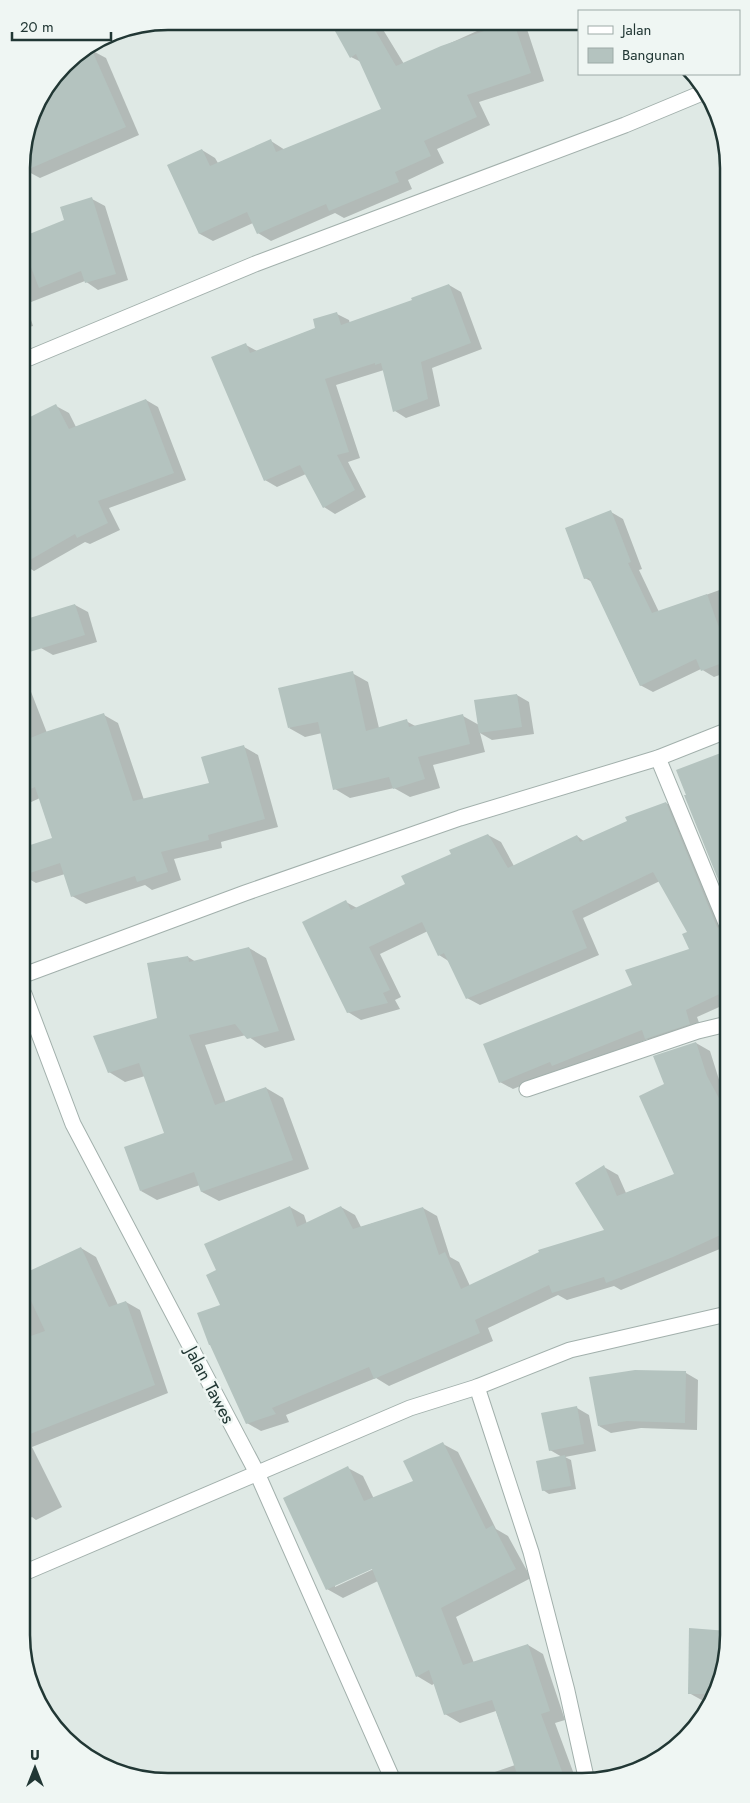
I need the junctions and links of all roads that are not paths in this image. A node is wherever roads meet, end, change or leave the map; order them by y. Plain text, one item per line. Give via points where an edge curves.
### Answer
1 (699, 94) edge
2 (30, 358) edge
3 (720, 733) edge
4 (658, 758) junction
5 (720, 908) edge
6 (30, 973) edge
7 (30, 1010) edge
8 (720, 1026) edge
9 (527, 1089) dead end
10 (720, 1316) edge
11 (478, 1387) junction
12 (257, 1473) junction
13 (30, 1570) edge
14 (390, 1773) edge
15 (585, 1773) edge

1 - 2 street via 256,264
3 - 4 street
4 - 5 street
4 - 6 street via 460,818
7 - 12 street, Jalan Tawes via 73,1124
8 - 9 street
10 - 11 street via 570,1350
11 - 12 street via 410,1408
11 - 15 street via 531,1552 568,1691
12 - 13 street
12 - 14 street, Jalan Tawes

